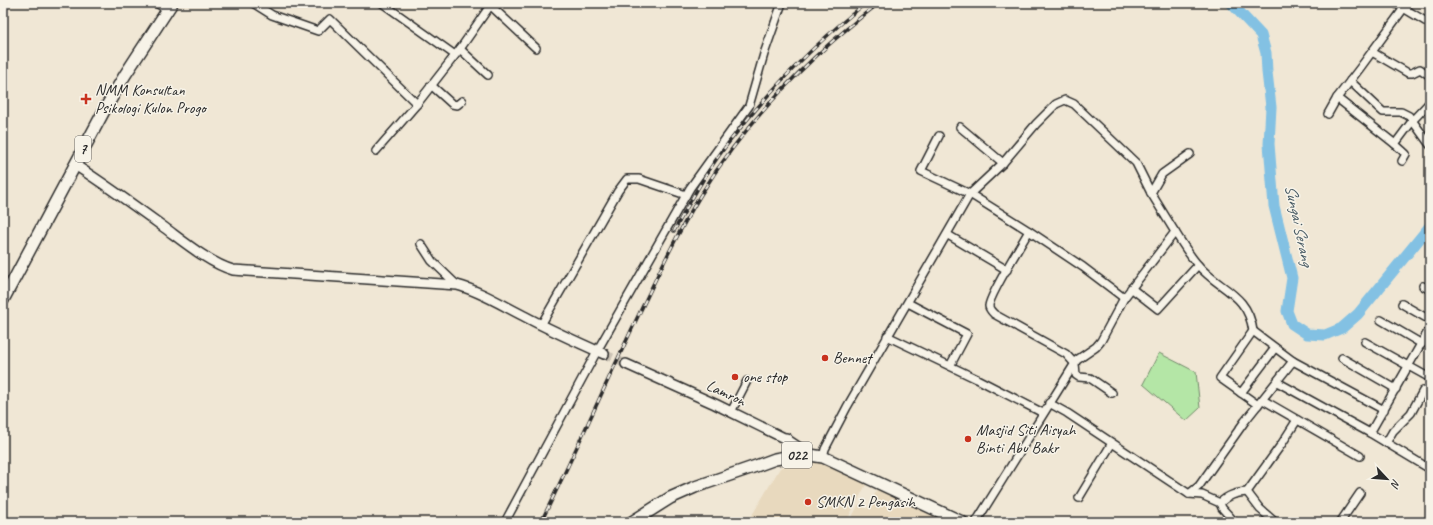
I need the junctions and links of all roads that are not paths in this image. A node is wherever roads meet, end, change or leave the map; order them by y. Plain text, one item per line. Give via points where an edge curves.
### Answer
1 (156, 3) edge
2 (253, 3) edge
3 (382, 3) edge
4 (782, 3) edge
5 (1395, 3) edge
6 (491, 4) edge
7 (170, 6) edge
8 (1404, 8) junction
9 (1430, 24) edge
10 (536, 48) dead end
11 (460, 49) junction
12 (1372, 52) junction
13 (455, 55) junction
14 (488, 75) dead end
15 (1430, 76) edge
16 (1350, 81) junction
17 (431, 85) junction
18 (1337, 98) junction
19 (462, 101) dead end
20 (1430, 102) edge
21 (417, 104) junction
22 (1328, 114) dead end
23 (1413, 120) junction
24 (960, 127) dead end
25 (939, 136) dead end
26 (1395, 144) junction
27 (1430, 145) edge
28 (376, 151) dead end
29 (1190, 154) dead end
30 (1402, 161) dead end
31 (1003, 163) junction
32 (75, 165) junction
33 (1151, 193) junction
34 (970, 194) junction
35 (686, 195) junction
36 (1029, 231) junction
37 (1175, 232) junction
38 (948, 235) junction
39 (422, 244) dead end
40 (1198, 265) junction
41 (1007, 270) junction
42 (457, 285) junction
43 (1423, 286) dead end
44 (1132, 288) junction
45 (1430, 290) edge
46 (1124, 298) junction
47 (3, 300) edge
48 (908, 302) junction
49 (1402, 304) dead end
50 (1381, 320) dead end
51 (1430, 320) edge
52 (542, 325) junction
53 (1430, 328) edge
54 (1254, 331) junction
55 (887, 336) junction
56 (1365, 342) dead end
57 (1422, 344) junction
58 (1275, 348) junction
59 (601, 353) junction
60 (1342, 358) dead end
61 (1293, 361) junction
62 (626, 364) tunnel mouth
63 (1075, 364) junction
64 (950, 366) junction
65 (1409, 366) junction
66 (1430, 379) edge
67 (747, 381) dead end
68 (1277, 382) junction
69 (1396, 389) junction
70 (1112, 393) dead end
71 (1241, 393) junction
72 (1427, 393) edge
73 (1049, 403) junction
74 (1260, 403) junction
75 (1384, 410) junction
76 (732, 412) junction
77 (1043, 413) junction
78 (1297, 420) junction
79 (1370, 434) junction
80 (786, 439) junction
81 (1112, 443) junction
82 (1386, 443) junction
83 (810, 455) junction
84 (790, 456) junction
85 (1360, 456) dead end
86 (823, 457) junction
87 (1430, 469) edge
88 (1247, 492) junction
89 (1360, 493) dead end
90 (1190, 494) junction
91 (1079, 498) dead end
92 (1220, 503) junction
93 (505, 522) edge
94 (632, 522) edge
95 (962, 522) edge
96 (976, 522) edge
97 (1231, 522) edge
98 (1275, 522) edge
99 (1341, 522) edge

1 - 7 street
2 - 21 street via 272,15 318,31 330,19
3 - 13 street
4 - 35 street via 749,106
5 - 8 street
6 - 10 street
6 - 11 street
7 - 32 main road, 7 via 105,109
8 - 9 street
8 - 12 street
11 - 13 street
11 - 14 street
12 - 15 street via 1408,73 1412,74 1420,69
12 - 16 street
13 - 17 street
16 - 18 street
16 - 23 street via 1383,112 1401,112
17 - 19 street via 452,104 457,105
17 - 21 street
18 - 22 street
18 - 26 street
20 - 23 street
21 - 28 street
23 - 26 street
23 - 27 street
24 - 31 street
25 - 34 street via 920,171
26 - 30 street via 1406,154
29 - 33 street via 1162,174
31 - 33 street via 1036,124 1056,104 1065,100 1074,104 1136,163
31 - 34 street
32 - 42 street via 225,268
32 - 47 main road, 7
33 - 37 street
34 - 36 street
34 - 38 street
35 - 52 street via 639,179 627,179
35 - 59 street
36 - 41 street
36 - 46 street
37 - 40 street
37 - 44 street
38 - 41 street
38 - 48 street
39 - 42 street via 432,262
40 - 44 street via 1158,309
40 - 54 street via 1243,304 1250,315
41 - 63 street via 990,302 990,311 1066,354
42 - 52 street
43 - 45 street
44 - 46 street
46 - 63 street via 1101,341
48 - 55 street
48 - 64 street via 967,334
49 - 51 street
50 - 57 street
52 - 59 street
53 - 57 street
54 - 58 street
54 - 71 street via 1220,377
55 - 64 street
55 - 86 street via 847,407
56 - 65 street
57 - 65 street
58 - 61 street
58 - 71 street
59 - 93 street
60 - 69 street
61 - 68 street
61 - 75 street
62 - 76 street, Lamron
63 - 70 street via 1076,375 1090,378
63 - 73 street
64 - 77 street
65 - 66 street
65 - 69 street
66 - 72 street
67 - 76 street
68 - 74 street
68 - 79 street
69 - 75 street
71 - 74 street
72 - 82 street via 1393,431
73 - 77 street
73 - 81 street
74 - 78 street
74 - 90 street via 1199,486
75 - 79 street
76 - 80 street, Lamron
77 - 96 street
78 - 85 street
78 - 88 street
79 - 82 street
80 - 83 street, Lamron
80 - 84 main road
81 - 90 street
81 - 91 street
82 - 87 street
83 - 84 main road, 022
83 - 86 main road, 022
84 - 94 main road, 022 via 695,487 670,498
86 - 95 main road, 022
88 - 92 street via 1226,497
88 - 98 street via 1260,509
89 - 99 street
90 - 92 street via 1202,495
92 - 97 street via 1232,519

